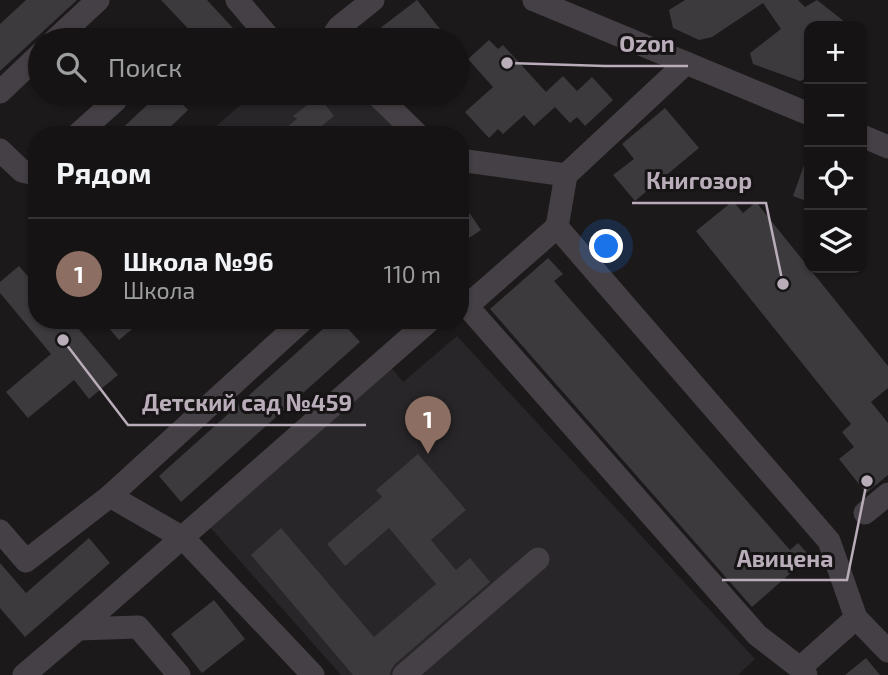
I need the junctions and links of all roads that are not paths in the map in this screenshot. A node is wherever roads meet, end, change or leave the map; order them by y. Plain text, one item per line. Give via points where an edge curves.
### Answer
1 (98, 0) edge
2 (237, 0) edge
3 (373, 0) edge
4 (534, 0) edge
5 (68, 28) edge
6 (261, 28) edge
7 (338, 28) edge
8 (686, 64) junction
9 (28, 65) edge
10 (0, 92) edge
11 (111, 105) edge
12 (387, 105) edge
13 (804, 112) edge
14 (87, 126) edge
15 (409, 126) edge
16 (867, 138) edge
17 (888, 146) edge
18 (0, 150) edge
19 (469, 161) edge
20 (28, 172) edge
21 (566, 175) junction
22 (557, 227) junction
23 (469, 304) edge
24 (469, 308) edge
25 (293, 329) edge
26 (420, 329) edge
27 (888, 494) edge
28 (110, 496) junction
29 (865, 513) dead end
30 (0, 531) edge
31 (183, 537) junction
32 (538, 559) dead end
33 (856, 618) junction
34 (78, 629) junction
35 (888, 650) edge
36 (803, 671) edge
37 (24, 675) edge
38 (179, 675) edge
39 (313, 675) edge
40 (404, 675) edge

1 - 5 street
2 - 6 street
3 - 7 street
4 - 8 street
8 - 13 street
8 - 21 street
9 - 10 street
11 - 14 street
12 - 15 street
16 - 17 street
18 - 20 street
19 - 21 street
21 - 22 street
22 - 23 street
22 - 33 street via 829,541
24 - 36 street via 757,635
25 - 28 street
26 - 31 street
27 - 29 street
28 - 30 street via 26,561
28 - 31 street
31 - 34 street
31 - 39 street
32 - 40 street
33 - 35 street
33 - 36 street
34 - 37 street
34 - 38 street via 138,627

